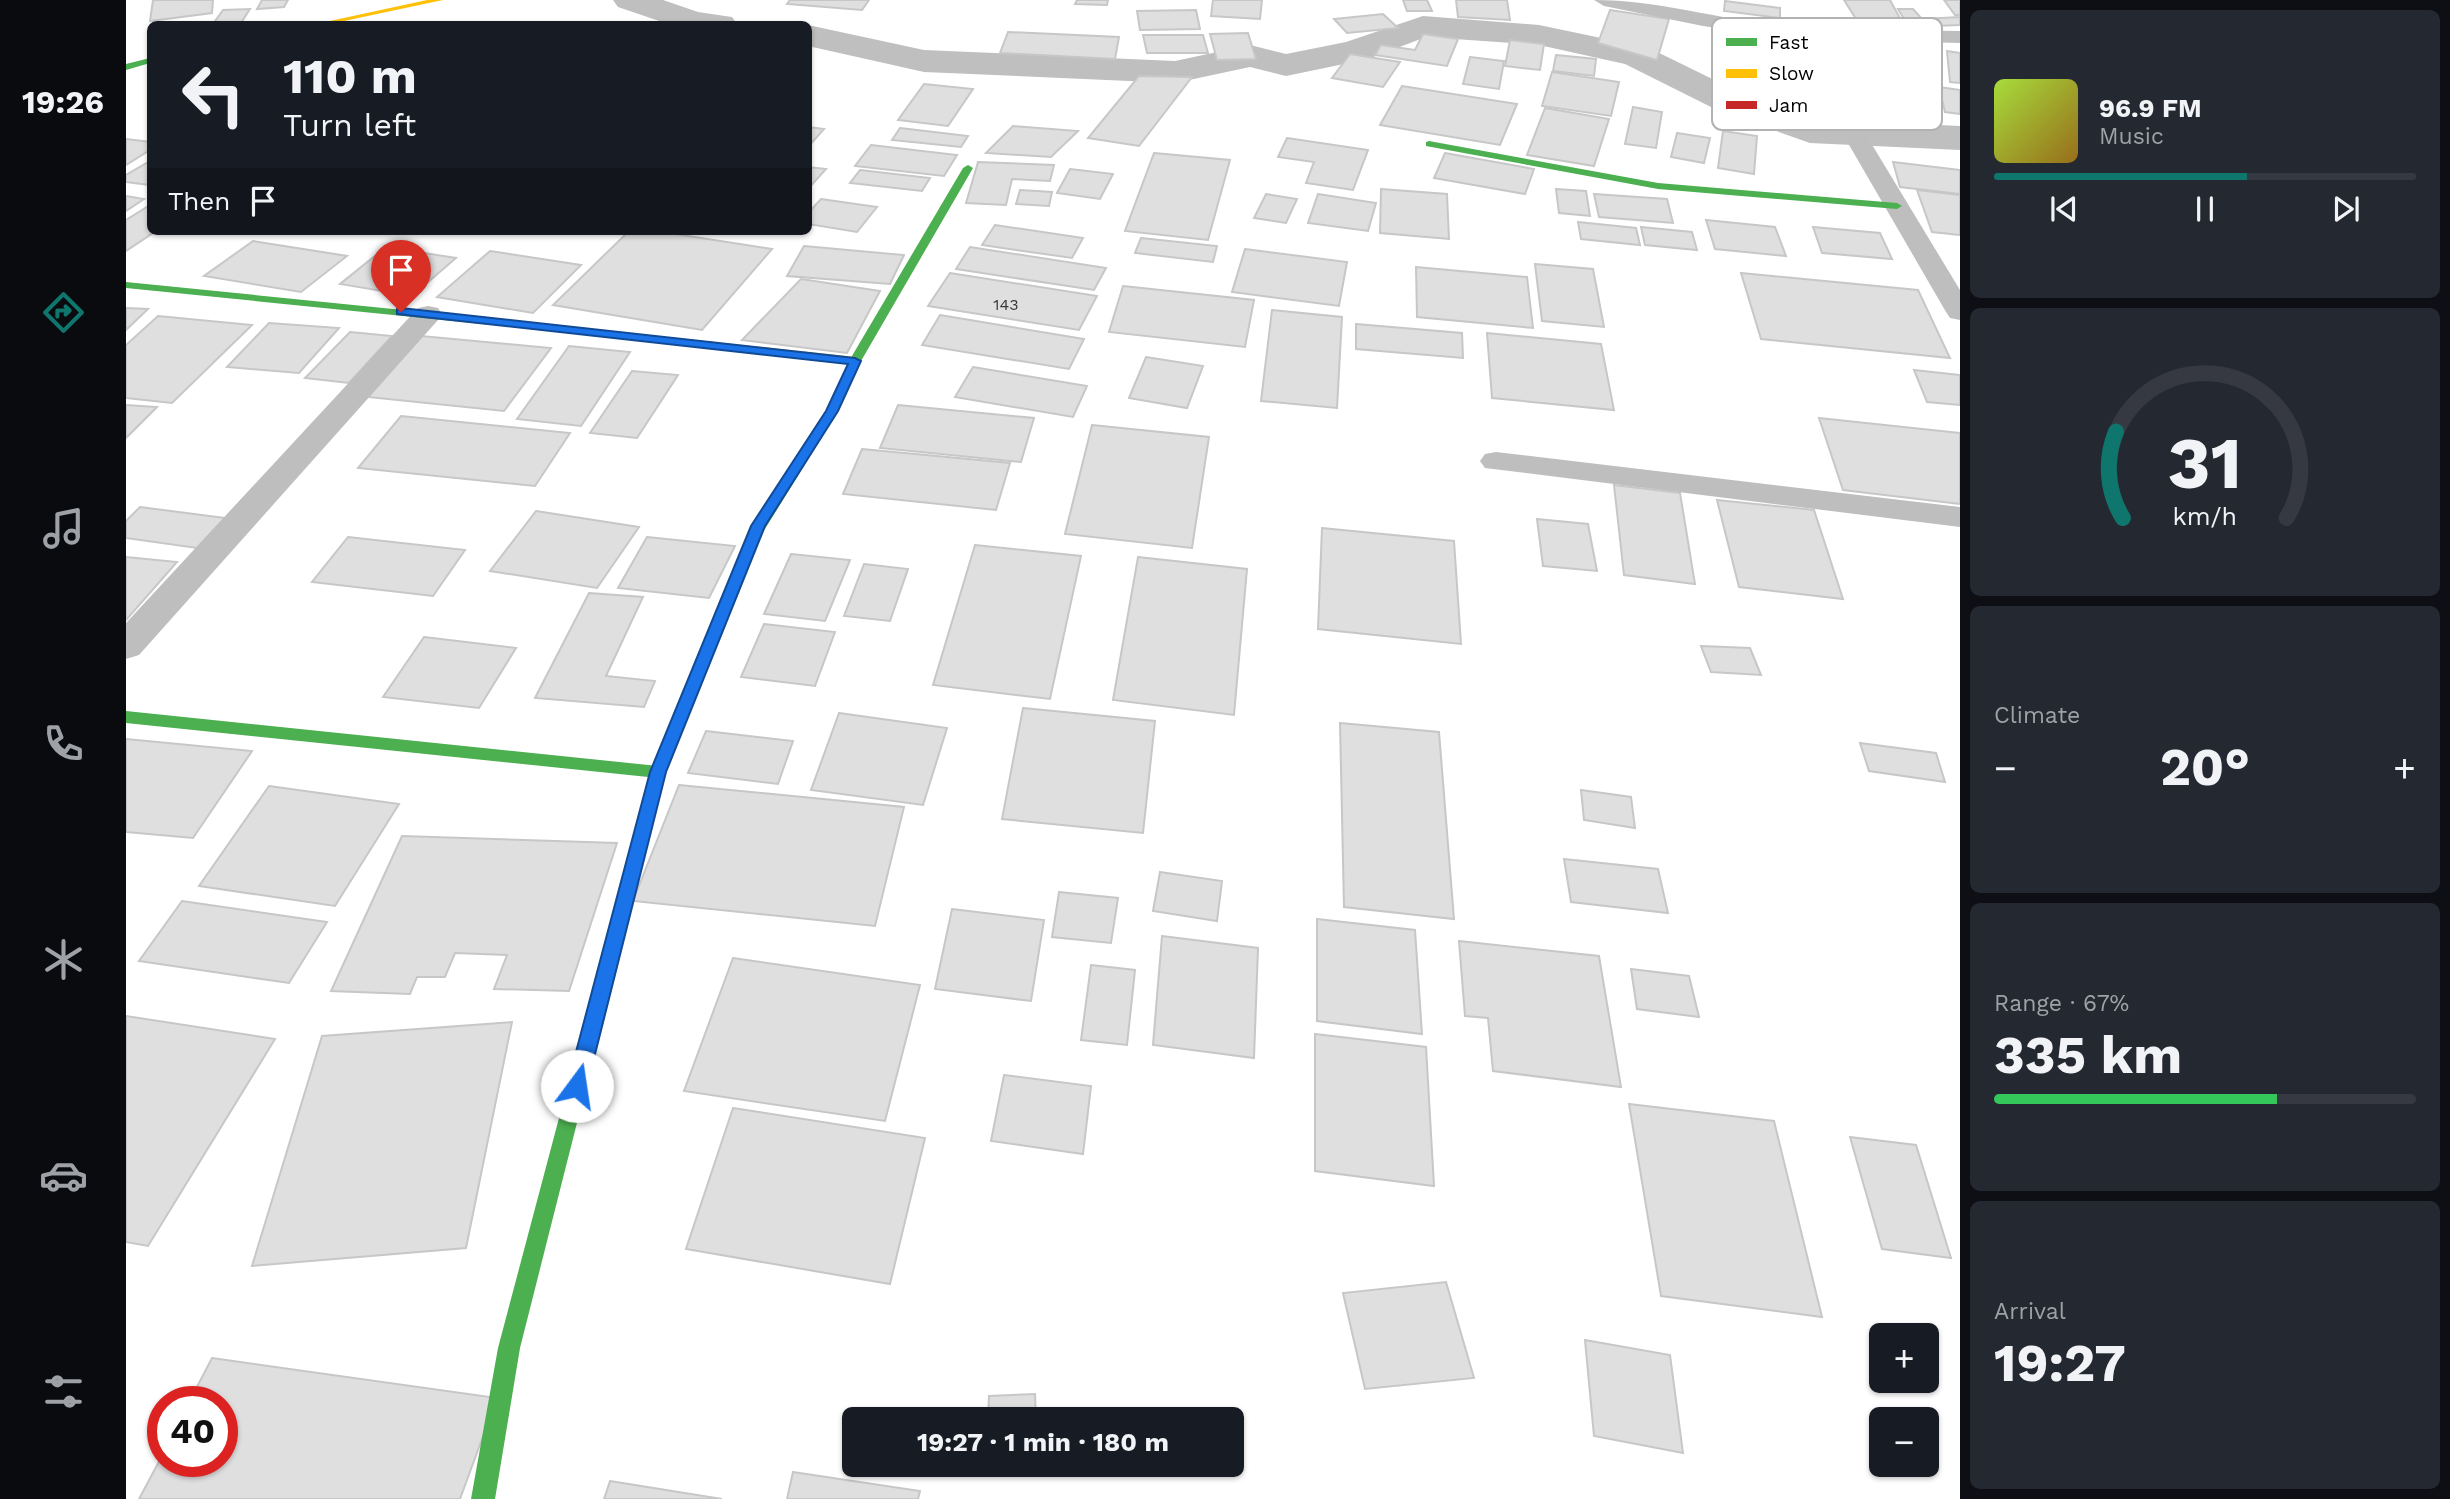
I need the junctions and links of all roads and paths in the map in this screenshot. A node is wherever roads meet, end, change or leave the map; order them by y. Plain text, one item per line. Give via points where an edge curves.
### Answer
1 (439, 0) edge
2 (1604, 0) edge
3 (335, 21) edge
4 (1712, 21) edge
5 (1942, 37) edge
6 (1960, 37) edge
7 (147, 62) edge
8 (126, 67) edge
9 (1852, 130) edge
10 (1429, 144) dead end
11 (968, 169) dead end
12 (1897, 206) junction
13 (126, 285) edge
14 (1960, 312) edge
15 (428, 314) junction
16 (855, 361) junction
17 (1496, 461) dead end
18 (1960, 517) edge
19 (126, 646) edge
20 (126, 717) edge
21 (658, 772) junction
22 (483, 1499) edge

1 - 3 street
2 - 4 street
5 - 6 street
7 - 8 street
9 - 12 street
10 - 12 street via 1658,186
11 - 16 street
12 - 14 street
13 - 15 street
15 - 16 street
15 - 19 street
16 - 21 street via 832,411 758,526
17 - 18 street
20 - 21 street
21 - 22 street via 509,1348

